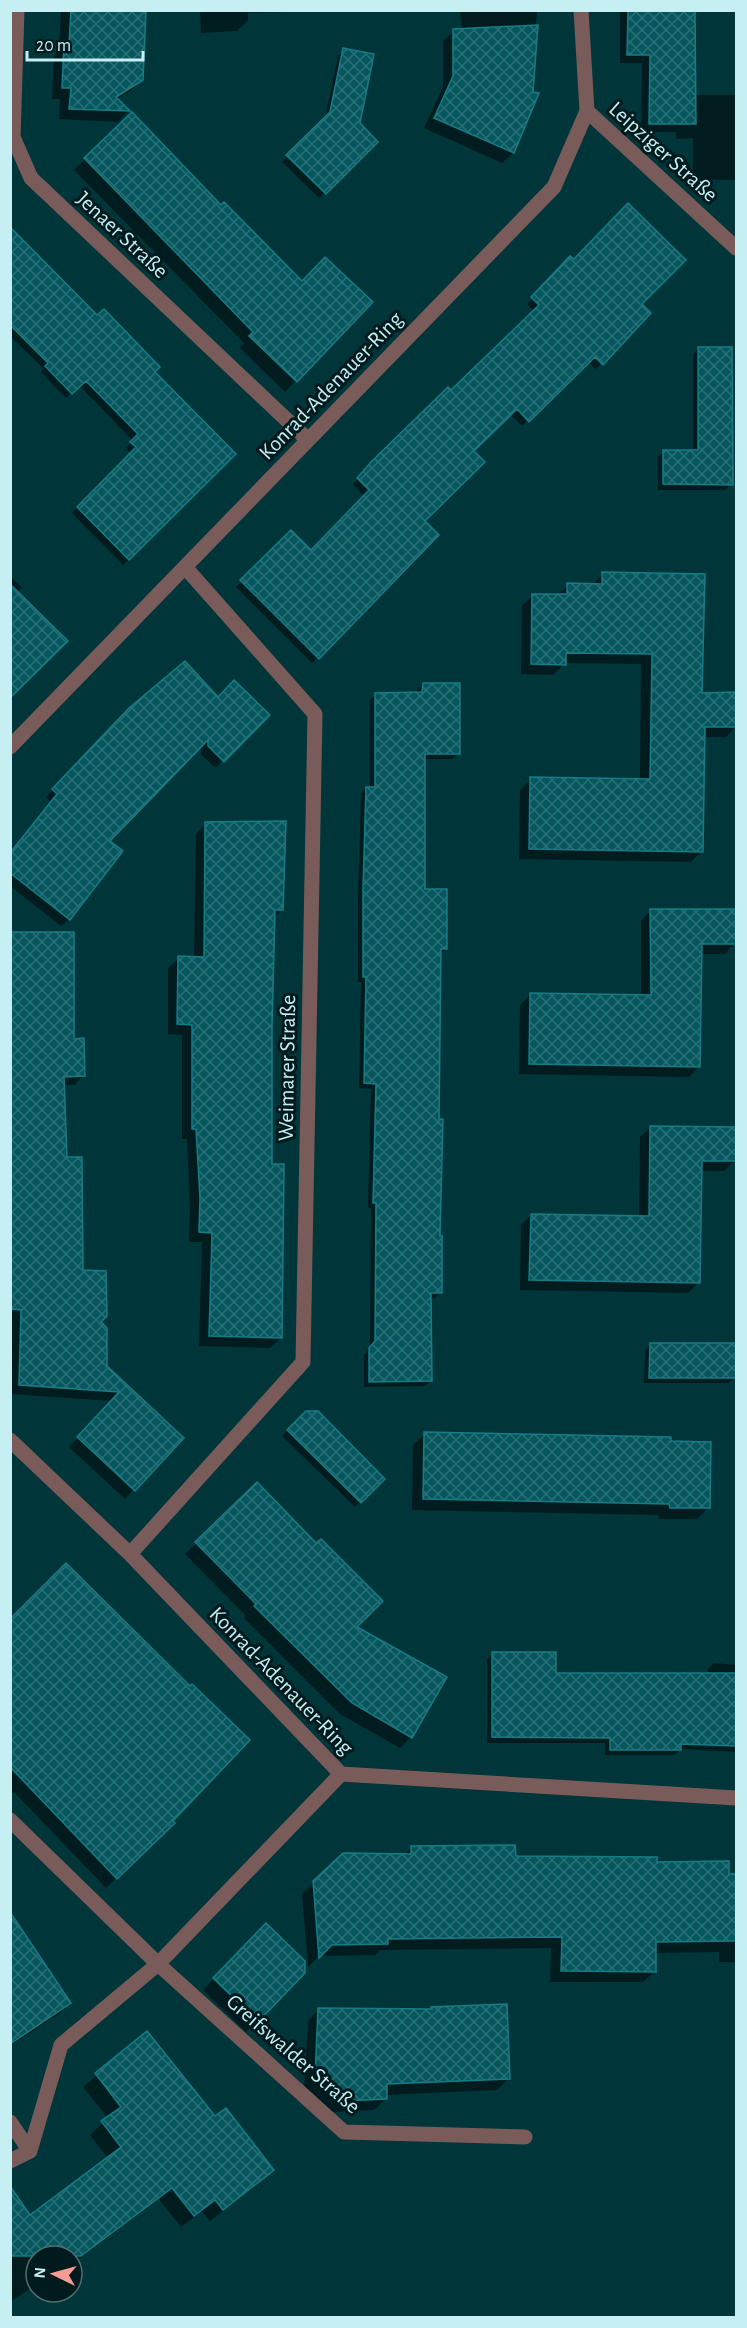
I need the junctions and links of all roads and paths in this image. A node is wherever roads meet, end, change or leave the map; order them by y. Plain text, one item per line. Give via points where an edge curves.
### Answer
1 (17, 10) edge
2 (581, 10) edge
3 (587, 111) junction
4 (736, 248) edge
5 (308, 440) junction
6 (185, 567) junction
7 (10, 747) edge
8 (10, 1440) edge
9 (130, 1554) junction
10 (341, 1774) junction
11 (736, 1798) edge
12 (10, 1820) edge
13 (158, 1964) junction
14 (10, 2122) edge
15 (525, 2137) dead end
16 (30, 2151) junction
17 (10, 2161) edge

1 - 5 street, Jenaer Straße via 13,137 31,178
2 - 3 street, Konrad-Adenauer-Ring
3 - 4 street, Leipziger Straße
3 - 5 street, Konrad-Adenauer-Ring via 554,187
5 - 6 street, Konrad-Adenauer-Ring
6 - 7 street, Konrad-Adenauer-Ring
6 - 9 street, Weimarer Straße via 315,714 303,1362
8 - 9 street, Konrad-Adenauer-Ring
9 - 10 street, Konrad-Adenauer-Ring
10 - 11 street, Konrad-Adenauer-Ring
10 - 13 street
12 - 13 street, Greifswalder Straße
13 - 15 street, Greifswalder Straße via 344,2132
13 - 16 street via 61,2045
14 - 16 street
16 - 17 street

